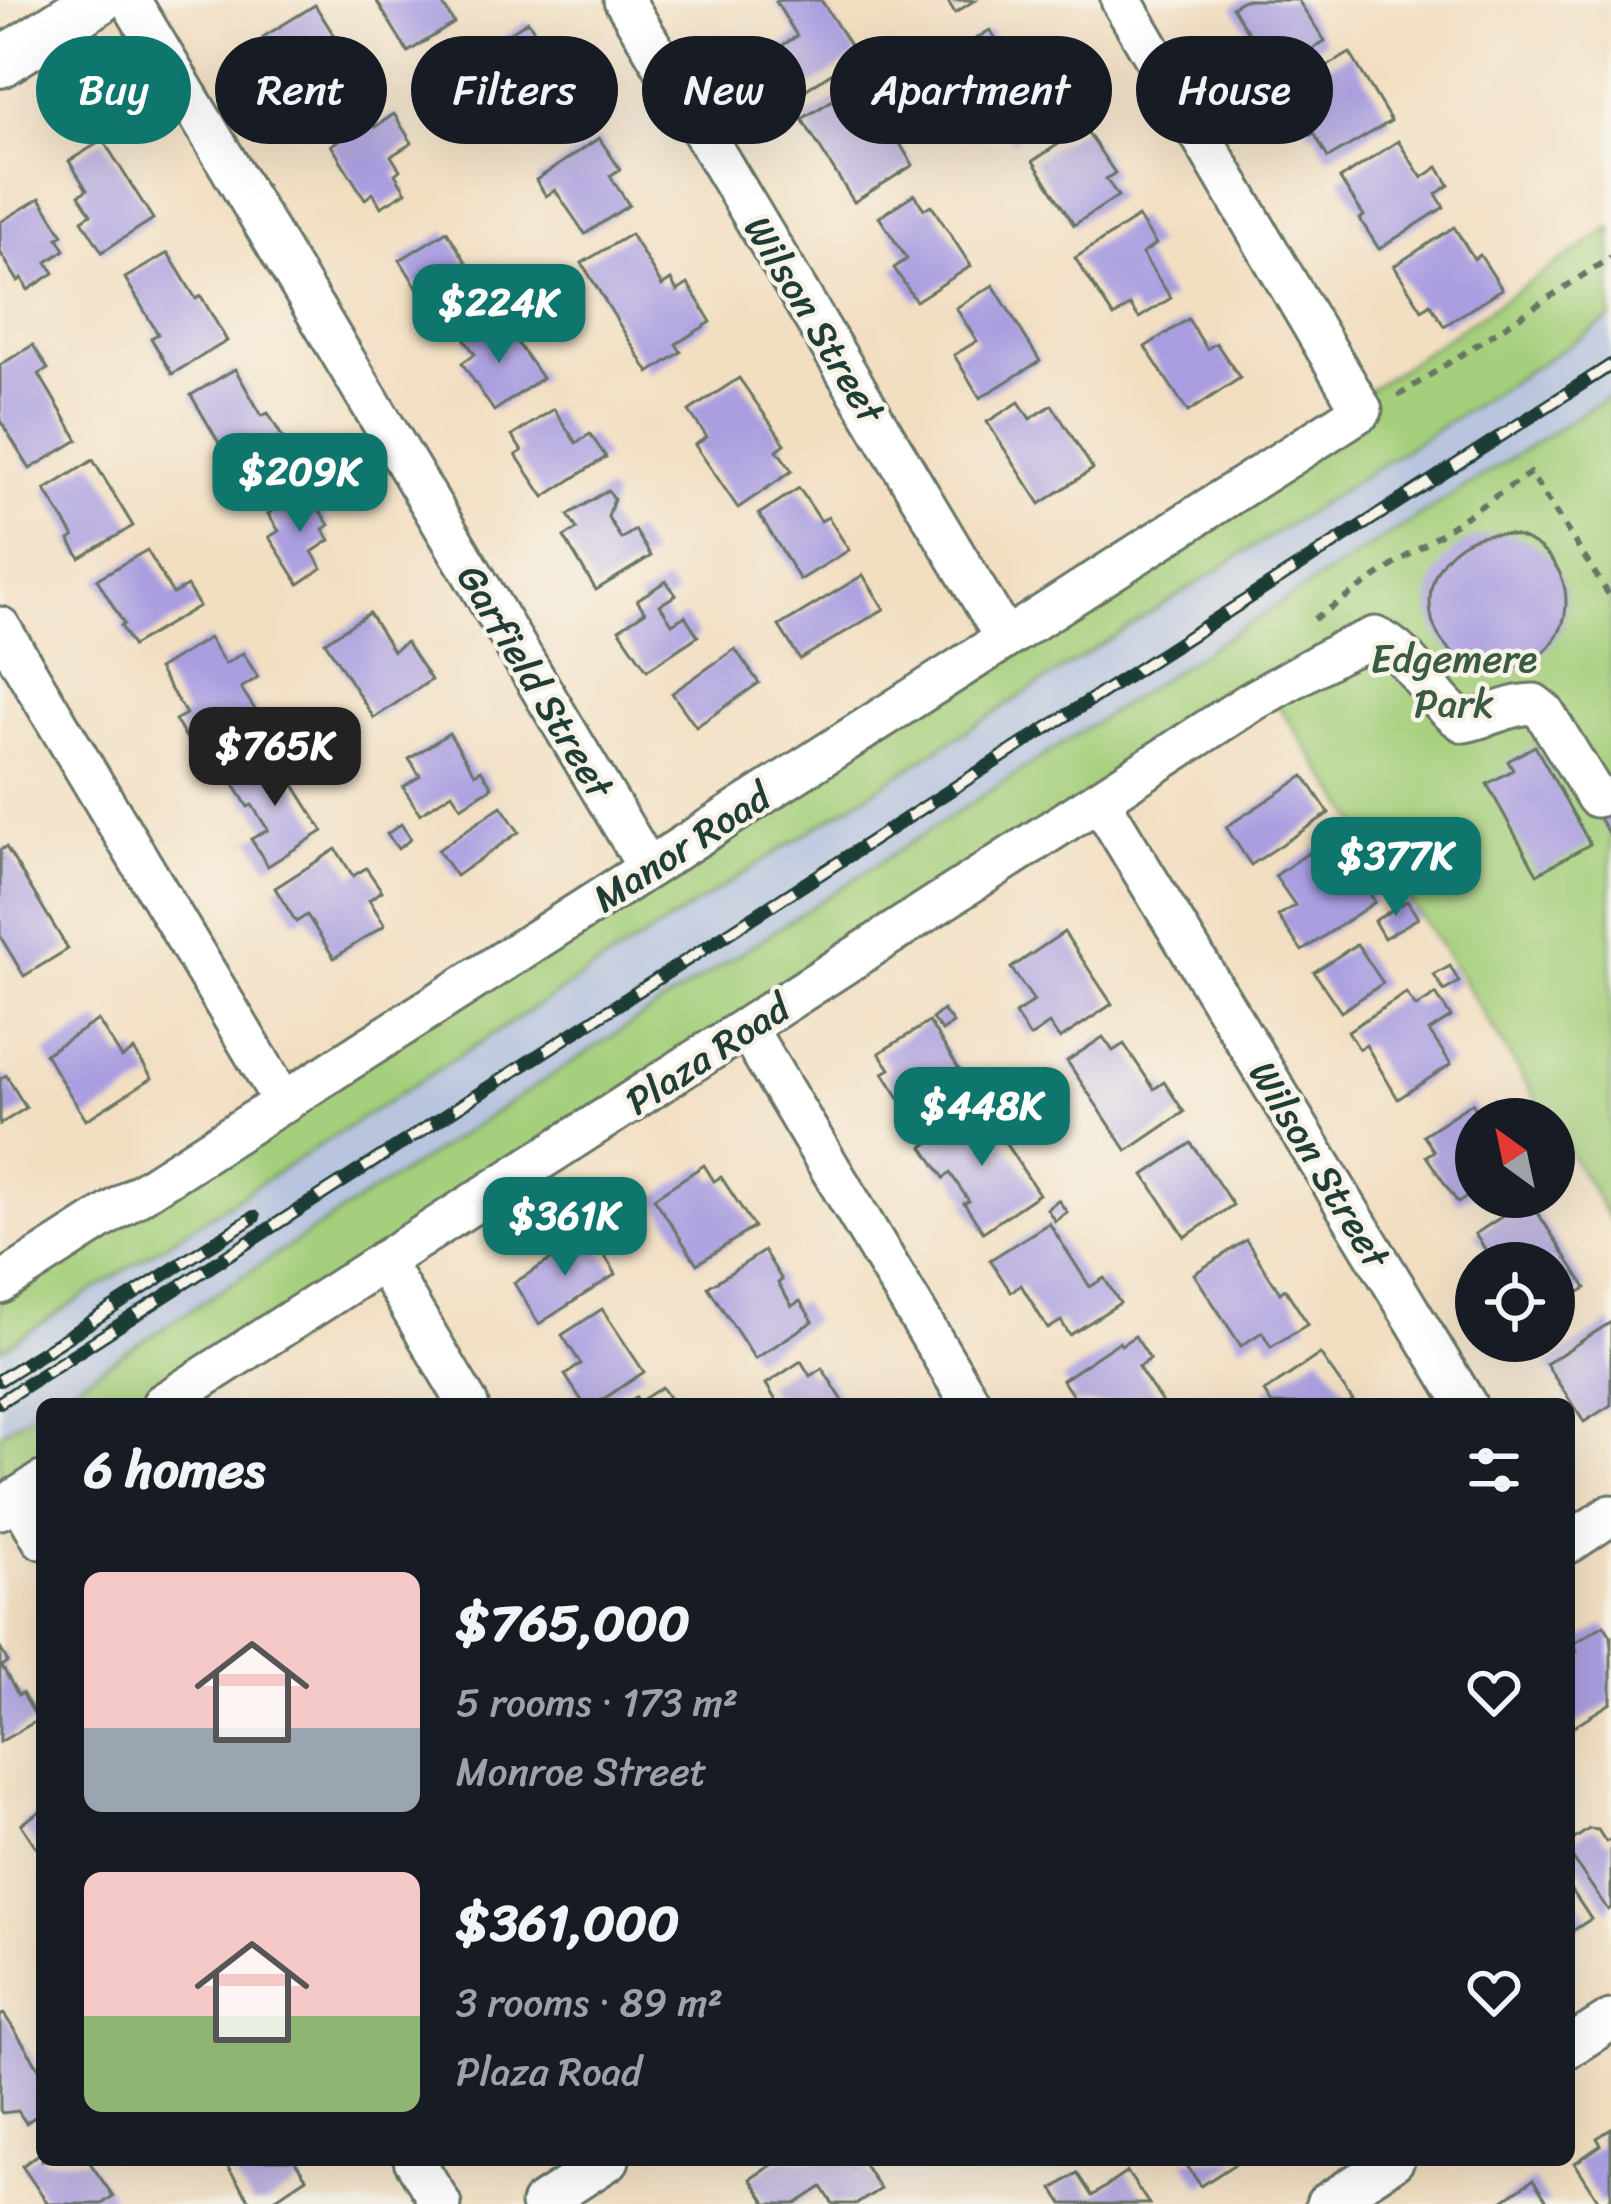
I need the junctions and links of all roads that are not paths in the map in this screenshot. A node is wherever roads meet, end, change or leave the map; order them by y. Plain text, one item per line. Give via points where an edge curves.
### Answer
1 (98, 0) edge
2 (130, 0) edge
3 (624, 0) edge
4 (1121, 0) edge
5 (0, 63) edge
6 (0, 627) edge
7 (1005, 638) junction
8 (1596, 796) dead end
9 (1100, 801) junction
10 (648, 868) junction
11 (747, 1029) junction
12 (284, 1102) junction
13 (383, 1261) junction
14 (0, 1284) edge
15 (171, 1398) edge
16 (464, 1398) edge
17 (967, 1398) edge
18 (1462, 1398) edge
19 (20, 1496) edge
20 (1611, 1515) edge
21 (36, 1527) edge
22 (1575, 1539) edge
23 (1611, 2020) edge
24 (1575, 2043) edge
25 (418, 2166) edge
26 (600, 2166) edge
27 (1385, 2166) edge
28 (441, 2204) edge
29 (541, 2204) edge
30 (1325, 2204) edge

1 - 5 main road
2 - 10 street, Garfield Street
3 - 7 street, Wilson Street
4 - 7 street, Manor Road via 1362,410
6 - 12 street
7 - 10 street, Manor Road
8 - 9 street, Plaza Road via 1534,704 1464,722 1390,643 1375,638 1251,702
9 - 11 street, Plaza Road
9 - 18 street, Wilson Street
10 - 12 street, Manor Road
11 - 13 street, Plaza Road
11 - 17 street
12 - 14 street, Manor Road
13 - 15 street, Plaza Road
13 - 16 street
19 - 21 street
20 - 22 street
23 - 24 street
25 - 28 street
26 - 29 street
27 - 30 street

